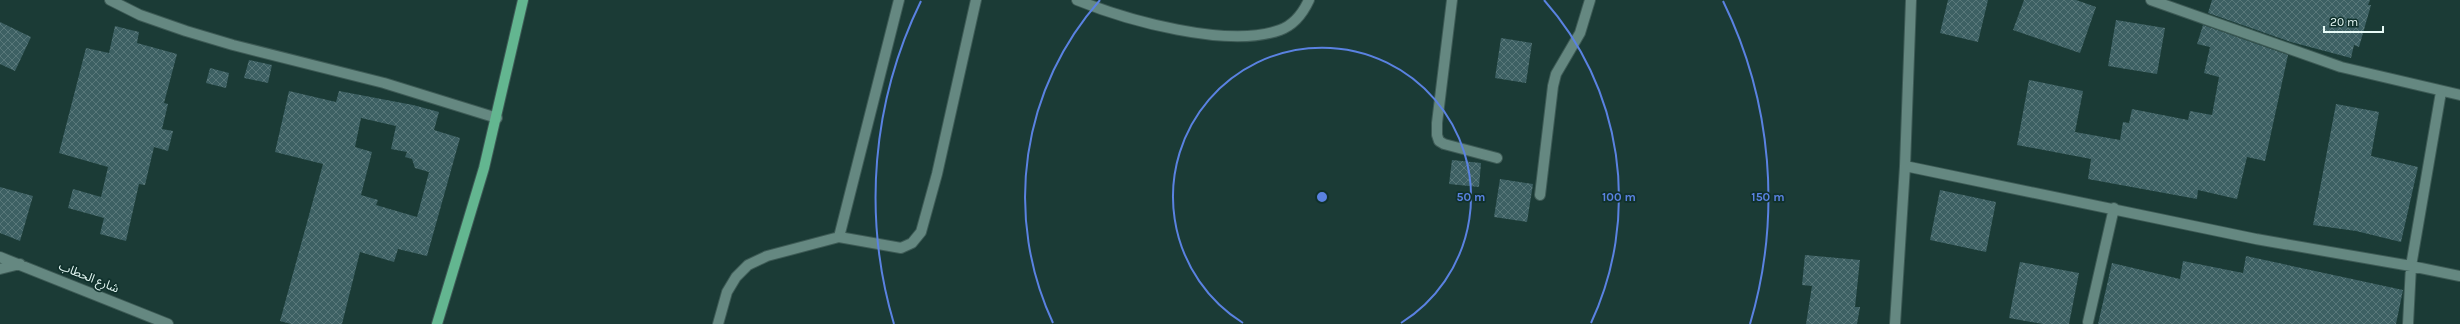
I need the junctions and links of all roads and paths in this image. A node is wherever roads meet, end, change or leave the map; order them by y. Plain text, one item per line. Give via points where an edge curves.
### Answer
1 (110, 0) edge
2 (523, 0) edge
3 (899, 0) edge
4 (976, 0) edge
5 (1077, 0) edge
6 (1309, 0) edge
7 (1452, 0) edge
8 (1590, 0) edge
9 (1911, 0) edge
10 (2151, 0) edge
11 (2441, 92) junction
12 (2460, 95) edge
13 (497, 118) junction
14 (1497, 158) dead end
15 (1905, 166) junction
16 (1540, 195) dead end
17 (2114, 208) junction
18 (839, 237) junction
19 (0, 257) edge
20 (20, 264) junction
21 (2411, 266) junction
22 (0, 270) edge
23 (2460, 276) edge
24 (2088, 322) dead end
25 (168, 324) edge
26 (437, 324) edge
27 (718, 324) edge
28 (1895, 324) edge
29 (2408, 324) edge

1 - 13 street via 140,15 186,31 384,83
2 - 13 main road
3 - 18 street
4 - 18 street via 937,174 921,232 912,243 901,248
5 - 6 street via 1134,20 1192,31 1241,35 1280,30 1293,23
7 - 14 street via 1437,135 1439,141 1444,144
8 - 16 street via 1580,33 1556,74
9 - 15 street
10 - 11 street via 2340,67
11 - 12 street
11 - 21 street
13 - 26 main road via 472,213
15 - 17 street
15 - 28 street
17 - 21 street via 2256,239
17 - 24 street
18 - 27 street via 768,256 748,266 736,277 727,292
19 - 20 street, شارع الحطاب
20 - 22 street
20 - 25 street, شارع الحطاب
21 - 23 street
21 - 29 street

